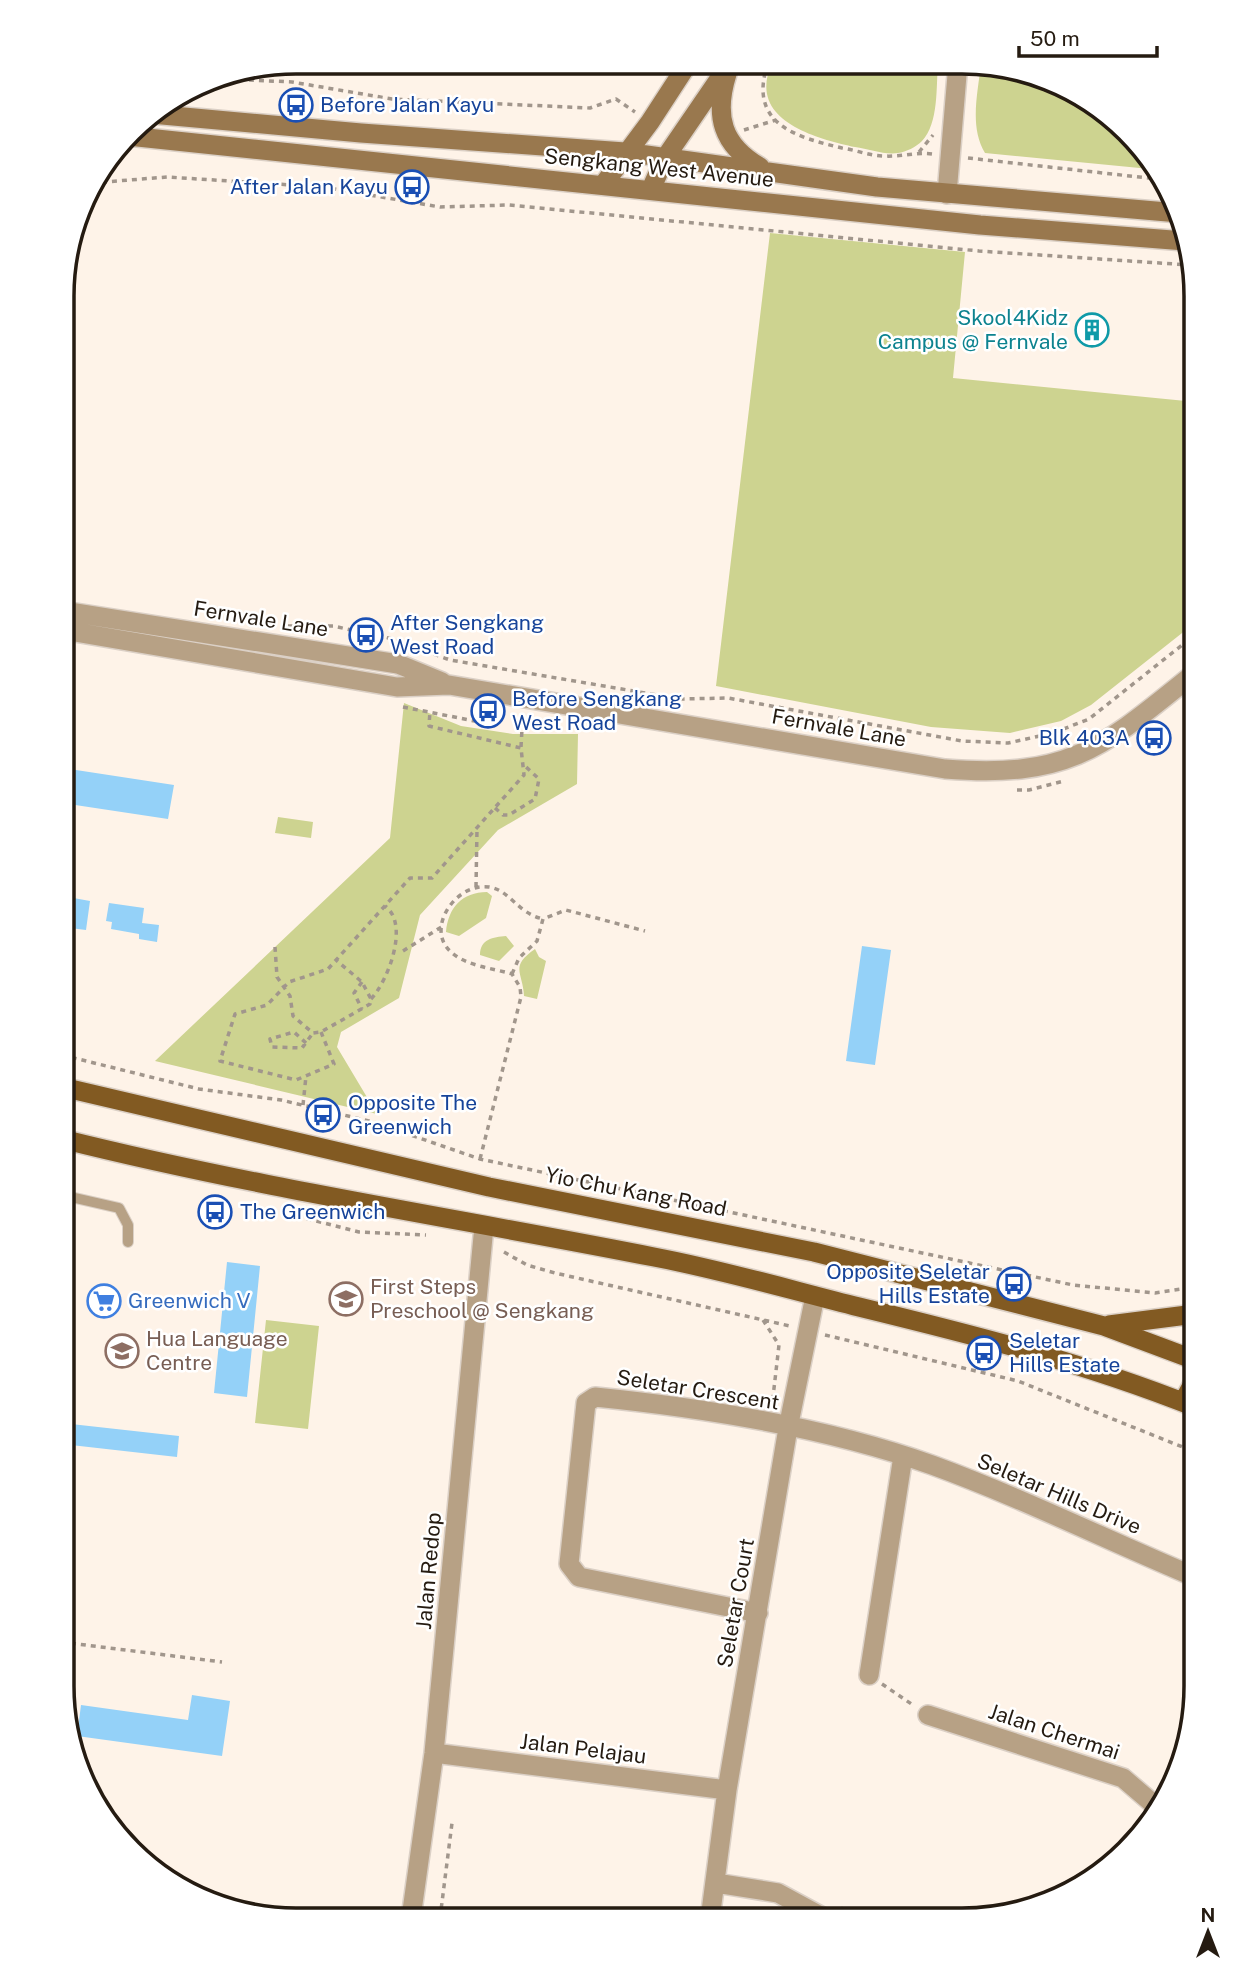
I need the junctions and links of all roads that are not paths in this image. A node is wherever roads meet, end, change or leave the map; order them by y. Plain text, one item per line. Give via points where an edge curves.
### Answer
1 (681, 74) edge
2 (722, 74) edge
3 (727, 74) edge
4 (957, 74) edge
5 (166, 115) edge
6 (140, 138) edge
7 (625, 152) junction
8 (665, 158) junction
9 (770, 173) junction
10 (603, 185) junction
11 (651, 189) junction
12 (947, 194) junction
13 (1167, 212) edge
14 (1176, 240) edge
15 (74, 614) edge
16 (74, 630) edge
17 (128, 631) junction
18 (1184, 682) edge
19 (74, 1090) edge
20 (74, 1142) edge
21 (74, 1198) edge
22 (484, 1226) junction
23 (128, 1242) dead end
24 (815, 1296) junction
25 (1183, 1316) edge
26 (1104, 1326) junction
27 (1183, 1356) edge
28 (1183, 1403) edge
29 (788, 1428) junction
30 (903, 1456) junction
31 (1183, 1572) edge
32 (758, 1613) junction
33 (869, 1675) road end
34 (928, 1716) road end
35 (434, 1753) junction
36 (727, 1790) junction
37 (1150, 1802) edge
38 (716, 1883) junction
39 (412, 1908) edge
40 (712, 1908) edge
41 (806, 1908) edge

1 - 7 main road
2 - 8 main road
3 - 9 main road via 722,90 726,136 740,155
4 - 12 street
5 - 7 main road, Sengkang West Avenue
6 - 10 main road, Sengkang West Avenue
7 - 8 main road, Sengkang West Avenue
7 - 10 main road
8 - 9 main road, Sengkang West Avenue
8 - 11 main road
9 - 12 main road, Sengkang West Avenue
10 - 11 main road, Sengkang West Avenue
11 - 14 main road, Sengkang West Avenue via 980,225
12 - 13 main road, Sengkang West Avenue
15 - 17 street, Fernvale Lane
16 - 17 street, Fernvale Lane
17 - 18 street, Fernvale Lane via 398,664 449,685 946,769 1007,773 1050,766 1107,741
19 - 26 main road, Yio Chu Kang Road via 489,1186 814,1252
20 - 22 main road via 316,1196
21 - 23 lane via 119,1208 128,1225
22 - 24 main road via 657,1257
22 - 35 street, Jalan Redop
24 - 28 main road via 1007,1343 1092,1368
24 - 29 street, Seletar Court
25 - 26 main road
26 - 27 main road, Yio Chu Kang Road
29 - 30 street, Seletar Hills Drive
29 - 32 street, Seletar Court
29 - 32 street, Seletar Crescent via 649,1402 595,1396 586,1403 569,1563 572,1571 579,1577
30 - 31 street, Seletar Hills Drive
30 - 33 street
32 - 36 street, Seletar Court
34 - 37 street, Jalan Chermai via 1123,1779
35 - 36 street, Jalan Pelajau
35 - 39 street, Jalan Redop
36 - 38 street, Seletar Court
38 - 40 street, Seletar Court
38 - 41 street via 778,1893

